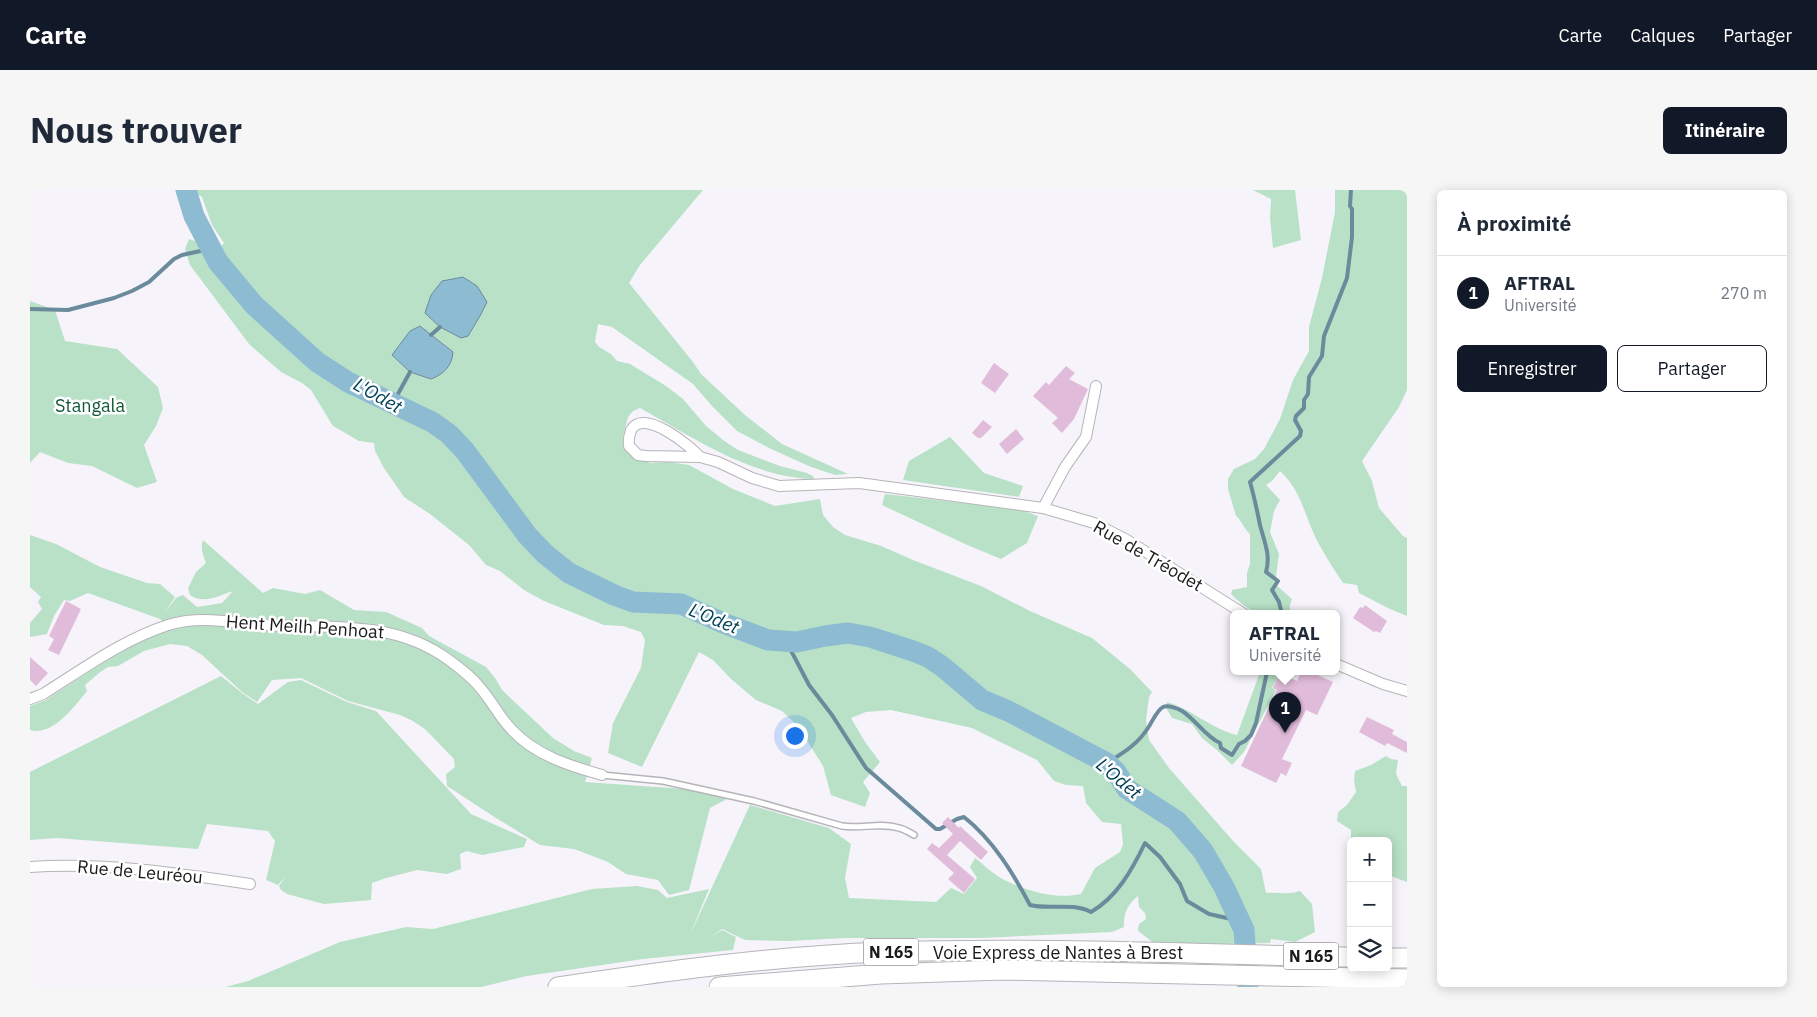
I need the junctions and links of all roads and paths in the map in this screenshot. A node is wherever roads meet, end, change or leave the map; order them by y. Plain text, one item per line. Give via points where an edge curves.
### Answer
1 (1096, 386) dead end
2 (700, 457) junction
3 (1043, 508) junction
4 (1238, 610) edge
5 (1340, 666) edge
6 (1407, 692) edge
7 (30, 699) edge
8 (602, 775) joint
9 (914, 835) dead end
10 (30, 867) edge
11 (250, 884) dead end
12 (1347, 957) edge
13 (1392, 958) edge
14 (1407, 958) edge
15 (1407, 979) edge
16 (558, 987) edge
17 (719, 987) edge

1 - 3 street via 1086,437
2 - 2 street via 638,455 629,446 629,436 638,423 649,423 691,446
2 - 3 street, Rue de Tréodet via 779,486 859,483
3 - 4 street, Rue de Tréodet via 1094,523 1127,540
5 - 6 street
7 - 8 street, Hent Meilh Penhoat via 131,640 170,624 209,620 389,632 430,649 459,668 478,685 512,730 537,750 570,766
8 - 9 lane, Hent Meilh Penhoat via 664,780 842,826 888,826
10 - 11 street, Rue de Leuréou via 131,868
12 - 16 highway, Voie Express de Nantes à Brest / N 165 via 883,952 748,962
13 - 14 highway
15 - 17 highway, Voie Express de Nantes à Brest / N 165 via 1004,970 827,977

